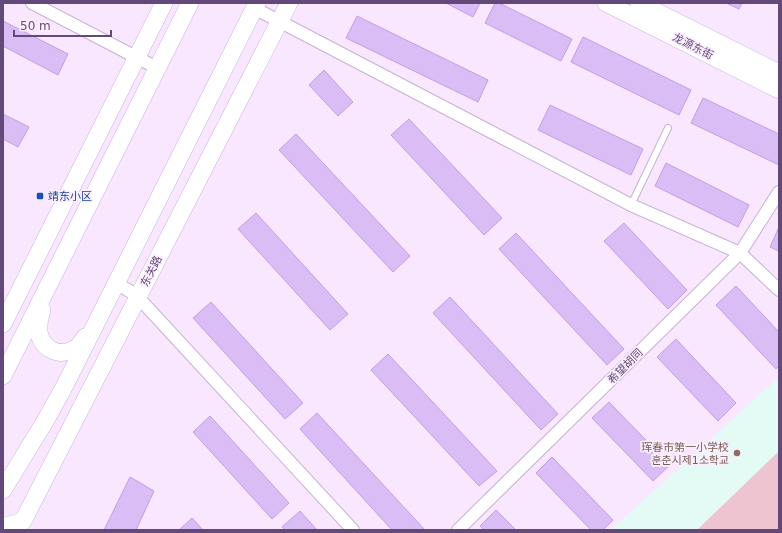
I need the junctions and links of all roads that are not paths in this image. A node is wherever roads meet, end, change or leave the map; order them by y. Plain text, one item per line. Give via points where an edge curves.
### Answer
1 (32, 3) edge
2 (164, 3) edge
3 (190, 3) edge
4 (289, 3) edge
5 (606, 3) edge
6 (639, 3) edge
7 (254, 5) edge
8 (279, 22) junction
9 (136, 57) junction
10 (157, 68) junction
11 (779, 73) edge
12 (779, 90) edge
13 (668, 128) dead end
14 (779, 192) edge
15 (630, 205) junction
16 (740, 253) junction
17 (116, 283) junction
18 (779, 290) edge
19 (46, 291) junction
20 (138, 297) junction
21 (3, 324) edge
22 (95, 325) junction
23 (3, 376) edge
24 (3, 490) edge
25 (3, 527) edge
26 (353, 530) edge
27 (458, 530) edge

1 - 9 street
2 - 9 main road
3 - 10 main road
4 - 8 main road, 东关路
5 - 12 main road, 龙源东街
6 - 11 main road, 龙源东街
7 - 8 street
7 - 17 main road
8 - 15 street
8 - 20 main road, 东关路
9 - 10 street
9 - 21 main road
10 - 19 main road
13 - 15 lane
14 - 16 street, 希望胡同
15 - 16 street
16 - 18 street
16 - 27 street, 希望胡同
17 - 20 street
17 - 22 main road
19 - 22 main road via 39,324 41,340 45,346 65,353 72,351
19 - 23 main road
20 - 25 main road, 东关路 via 23,521
20 - 26 street
22 - 24 main road via 63,389

